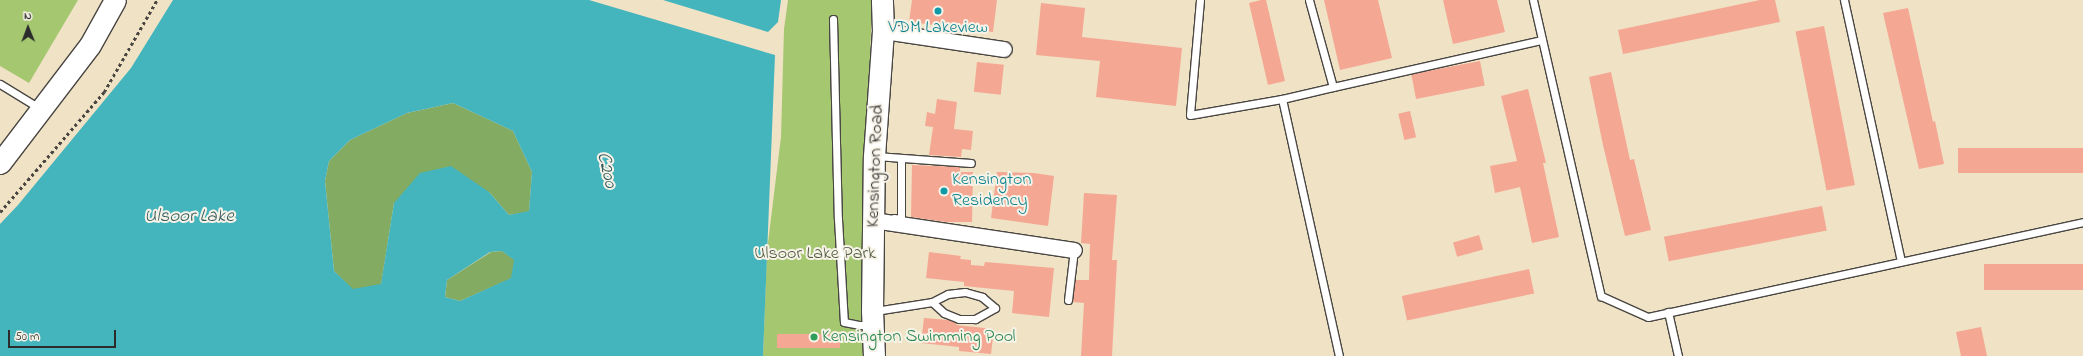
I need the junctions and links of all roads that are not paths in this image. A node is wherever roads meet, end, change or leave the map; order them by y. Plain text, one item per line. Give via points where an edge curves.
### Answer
1 (115, 0) edge
2 (882, 0) edge
3 (1200, 0) edge
4 (1309, 0) edge
5 (1533, 0) edge
6 (1844, 0) edge
7 (833, 19) dead end
8 (883, 31) junction
9 (1542, 40) junction
10 (1004, 49) dead end
11 (0, 84) edge
12 (1333, 87) junction
13 (1282, 99) junction
14 (40, 110) junction
15 (874, 156) junction
16 (901, 158) junction
17 (0, 163) edge
18 (971, 163) dead end
19 (874, 217) junction
20 (2083, 222) edge
21 (1074, 250) joint
22 (1901, 261) junction
23 (1068, 300) dead end
24 (932, 302) junction
25 (1668, 312) junction
26 (873, 318) junction
27 (874, 356) edge
28 (1339, 356) edge
29 (1678, 356) edge

1 - 14 main road via 90,45
2 - 8 main road, Kensington Road
3 - 13 lane via 1190,115
4 - 12 lane
5 - 9 lane
6 - 22 lane
7 - 26 lane via 838,219 844,322 859,325
8 - 10 street
8 - 15 main road, Kensington Road
9 - 12 lane
9 - 25 lane via 1601,296 1648,317
11 - 14 lane
12 - 13 lane
13 - 28 lane
14 - 17 main road
15 - 16 lane
15 - 19 main road, Kensington Road
16 - 18 lane
16 - 19 lane via 901,219
19 - 21 street
19 - 26 main road, Kensington Road
20 - 22 lane
21 - 23 lane
22 - 25 lane
24 - 24 lane via 948,294 965,292 982,297 996,308 975,319 959,319 944,313
24 - 26 lane
25 - 29 lane
26 - 27 main road, Kensington Road

